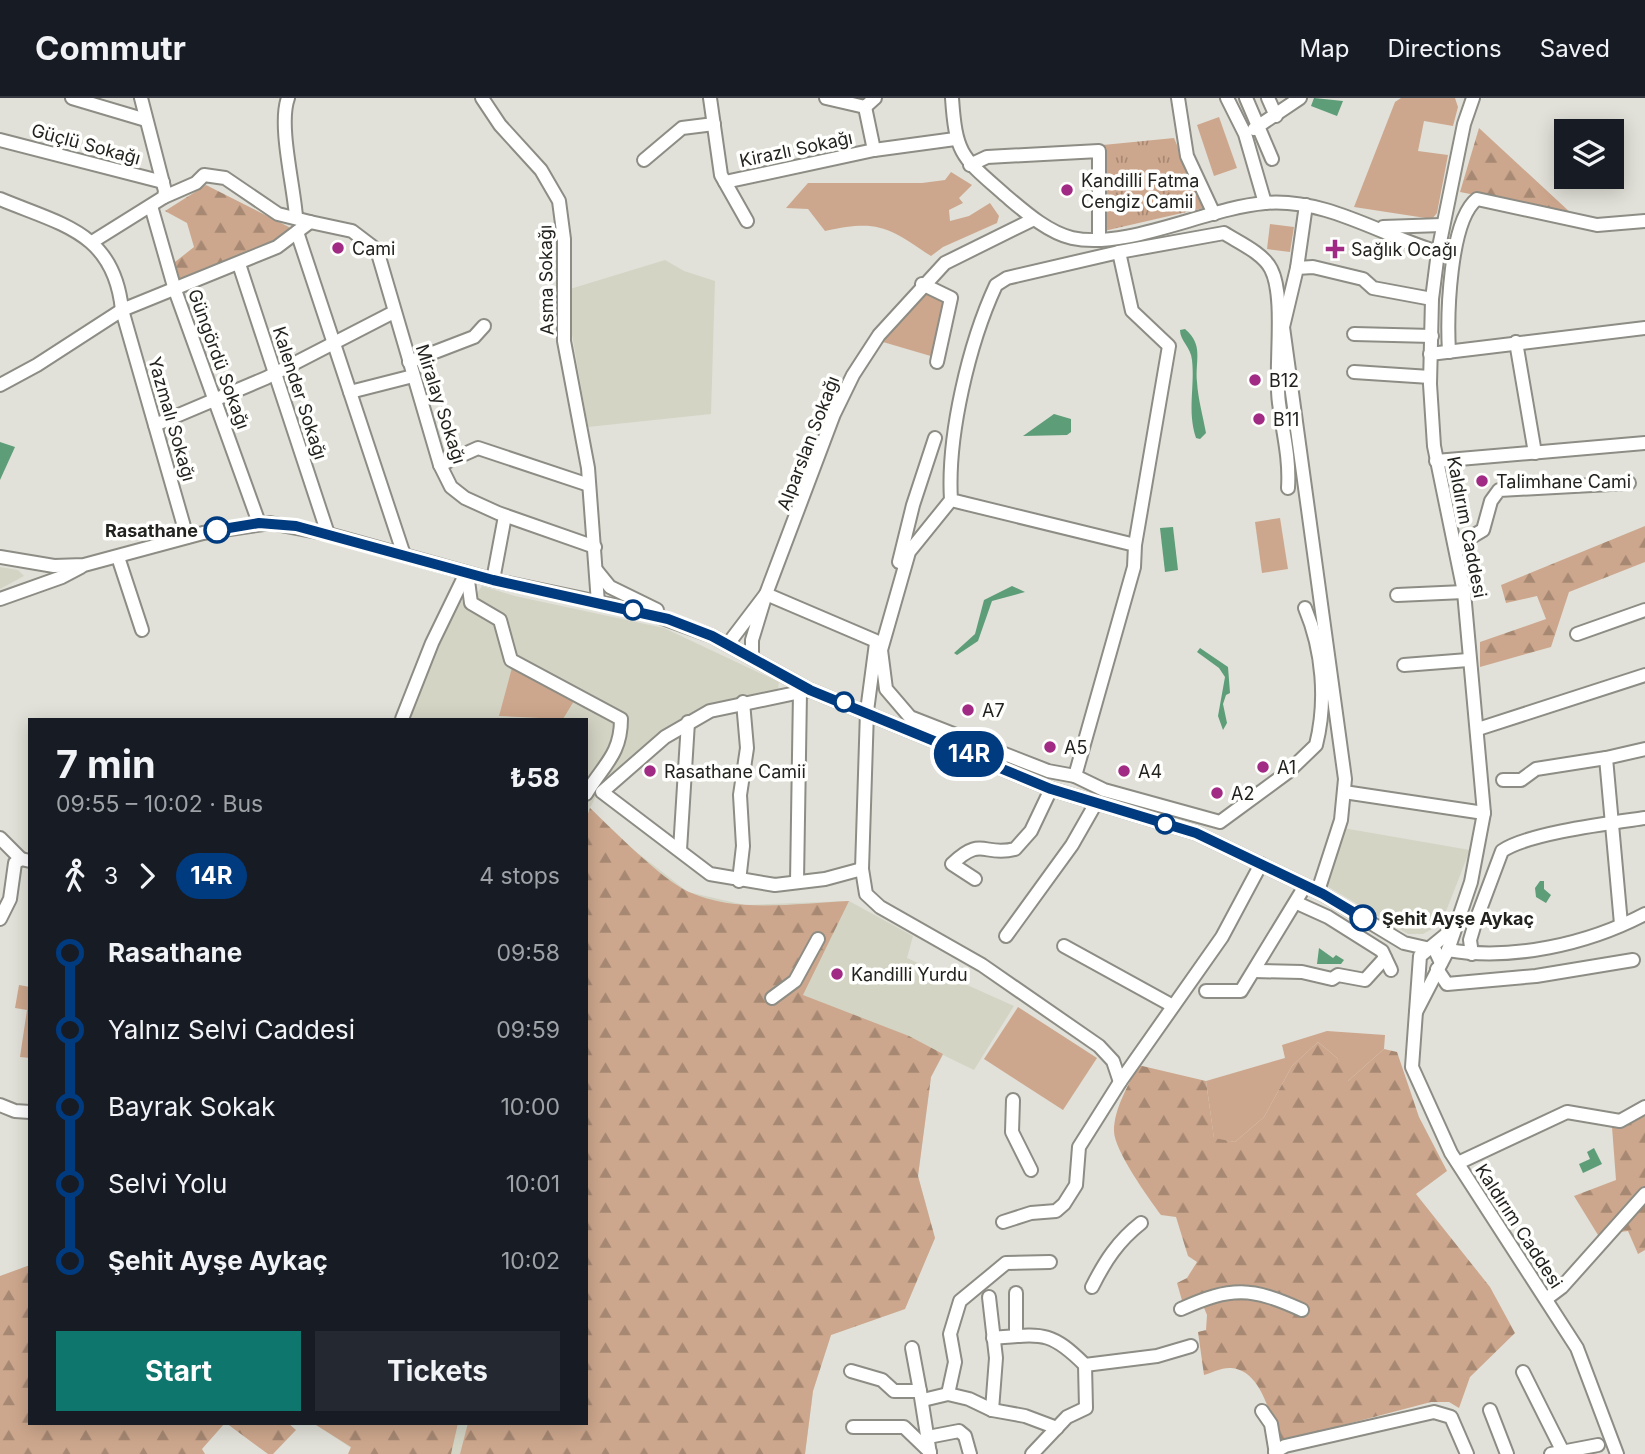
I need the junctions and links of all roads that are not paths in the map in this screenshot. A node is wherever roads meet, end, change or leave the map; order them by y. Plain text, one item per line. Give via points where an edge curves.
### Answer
1 (72, 98) edge
2 (141, 98) edge
3 (288, 98) edge
4 (482, 98) edge
5 (710, 98) edge
6 (826, 98) edge
7 (875, 98) edge
8 (952, 98) edge
9 (1178, 98) edge
10 (1227, 98) edge
11 (1246, 98) edge
12 (1268, 98) edge
13 (1300, 98) edge
14 (1469, 100) edge
15 (865, 107) junction
16 (1276, 116) junction
17 (146, 120) junction
18 (714, 124) junction
19 (1258, 126) junction
20 (1245, 134) junction
21 (955, 139) junction
22 (0, 140) edge
23 (874, 150) junction
24 (1272, 159) dead end
25 (644, 160) dead end
26 (970, 164) junction
27 (163, 182) junction
28 (725, 182) junction
29 (164, 197) junction
30 (0, 199) edge
31 (1265, 203) junction
32 (1306, 205) junction
33 (151, 206) junction
34 (1214, 214) junction
35 (296, 217) junction
36 (1034, 219) junction
37 (747, 221) dead end
38 (1645, 221) edge
39 (310, 222) junction
40 (1442, 225) junction
41 (1375, 226) junction
42 (298, 232) junction
43 (1099, 239) junction
44 (92, 242) junction
45 (1119, 252) junction
46 (1438, 252) junction
47 (239, 264) junction
48 (1297, 268) junction
49 (922, 284) junction
50 (175, 290) junction
51 (1432, 299) junction
52 (122, 310) junction
53 (394, 312) junction
54 (484, 326) dead end
55 (1645, 328) edge
56 (1354, 334) dead end
57 (1432, 336) junction
58 (332, 342) junction
59 (1516, 342) junction
60 (1449, 352) junction
61 (1430, 354) junction
62 (409, 362) junction
63 (937, 362) dead end
64 (1354, 372) dead end
65 (275, 373) junction
66 (413, 376) junction
67 (1430, 377) junction
68 (0, 385) edge
69 (350, 392) junction
70 (217, 399) junction
71 (155, 425) junction
72 (935, 438) dead end
73 (1645, 443) edge
74 (1535, 453) junction
75 (1436, 461) junction
76 (440, 464) junction
77 (1629, 483) dead end
78 (589, 485) junction
79 (1288, 488) dead end
80 (951, 500) junction
81 (505, 516) junction
82 (259, 523) junction
83 (328, 534) junction
84 (187, 537) junction
85 (1135, 544) junction
86 (1456, 545) junction
87 (595, 547) junction
88 (404, 555) junction
89 (0, 557) edge
90 (118, 557) junction
91 (30, 562) junction
92 (84, 565) junction
93 (596, 570) junction
94 (467, 573) junction
95 (493, 580) junction
96 (21, 591) junction
97 (1464, 592) junction
98 (765, 594) junction
99 (1396, 595) dead end
100 (0, 599) edge
101 (598, 603) junction
102 (1305, 608) dead end
103 (1645, 610) edge
104 (668, 619) junction
105 (142, 630) dead end
106 (1577, 634) dead end
107 (876, 641) junction
108 (728, 644) junction
109 (752, 657) junction
110 (1468, 660) junction
111 (1404, 665) dead end
112 (1645, 675) edge
113 (805, 691) junction
114 (743, 702) junction
115 (867, 711) junction
116 (402, 718) edge
117 (688, 722) junction
118 (1478, 729) junction
119 (1645, 749) edge
120 (1606, 758) junction
121 (1075, 776) junction
122 (1503, 780) dead end
123 (1051, 789) junction
124 (588, 791) edge
125 (1344, 792) junction
126 (1096, 803) junction
127 (1484, 813) junction
128 (1645, 818) edge
129 (1613, 823) junction
130 (0, 838) edge
131 (680, 850) junction
132 (25, 860) edge
133 (1261, 863) junction
134 (862, 869) junction
135 (6, 872) edge
136 (975, 879) dead end
137 (739, 881) junction
138 (797, 883) junction
139 (1305, 886) junction
140 (1318, 891) junction
141 (1297, 903) junction
142 (1645, 914) edge
143 (0, 919) edge
144 (1621, 924) junction
145 (1453, 929) junction
146 (1006, 936) dead end
147 (818, 939) dead end
148 (1404, 943) junction
149 (1064, 946) dead end
150 (1428, 950) junction
151 (1448, 950) junction
152 (1472, 954) junction
153 (1633, 960) dead end
154 (1419, 963) junction
155 (1439, 966) junction
156 (1254, 971) junction
157 (1206, 991) dead end
158 (772, 998) dead end
159 (1173, 1006) junction
160 (1416, 1012) junction
161 (1120, 1082) junction
162 (1013, 1100) dead end
163 (0, 1105) edge
164 (1645, 1107) edge
165 (28, 1112) edge
166 (1458, 1163) junction
167 (1031, 1170) dead end
168 (1644, 1196) edge
169 (1003, 1222) dead end
170 (1141, 1223) dead end
171 (1050, 1262) dead end
172 (1092, 1287) dead end
173 (1016, 1293) dead end
174 (989, 1297) dead end
175 (1546, 1299) junction
176 (1181, 1309) dead end
177 (1302, 1310) dead end
178 (1016, 1336) junction
179 (993, 1338) junction
180 (1191, 1346) dead end
181 (912, 1348) dead end
182 (1085, 1365) junction
183 (851, 1371) dead end
184 (1523, 1372) dead end
185 (948, 1394) junction
186 (922, 1396) junction
187 (992, 1410) junction
188 (1262, 1410) dead end
189 (1490, 1410) dead end
190 (853, 1427) dead end
191 (1057, 1428) junction
192 (928, 1437) junction
193 (1597, 1450) edge
194 (1616, 1451) edge
195 (1557, 1452) edge
196 (930, 1453) edge
197 (1276, 1453) edge
198 (970, 1454) edge
199 (1032, 1454) edge
200 (1467, 1454) edge
201 (1507, 1454) edge

1 - 17 street
2 - 17 street
3 - 35 street via 286,134
4 - 78 street, Asma Sokağı via 541,170 559,201 564,239 564,341
5 - 18 street, Kirazlı Sokağı
6 - 15 street
7 - 15 street
8 - 21 street
9 - 34 street via 1187,156
10 - 20 street
11 - 19 street
12 - 16 street
13 - 16 street
14 - 40 street, Kaldırım Caddesi
15 - 23 street, Kirazlı Sokağı
16 - 19 street
17 - 27 street
18 - 25 street via 682,128
18 - 28 street, Kirazlı Sokağı
19 - 20 street
19 - 24 street
20 - 31 street
21 - 23 street, Kirazlı Sokağı
21 - 26 street
22 - 27 street, Güçlü Sokağı
23 - 28 street, Kirazlı Sokağı
26 - 36 street
26 - 43 street via 987,157 1099,151
27 - 29 street
28 - 37 street, Kirazlı Sokağı
29 - 33 street, Miralay Sokağı
29 - 35 street, Miralay Sokağı via 204,175 225,178 278,214
30 - 44 street
31 - 32 street
31 - 34 street
32 - 41 street
32 - 48 street
33 - 44 street, Miralay Sokağı
33 - 50 street, Güngördü Sokağı
34 - 43 street
35 - 39 street, Miralay Sokağı
36 - 43 street via 1071,238
36 - 49 street, Alparslan Sokağı via 951,258
38 - 60 street via 1597,225 1478,199 1458,228 1447,309
39 - 42 street
39 - 53 street, Miralay Sokağı via 352,231 377,250
40 - 41 street
40 - 46 street, Kaldırım Caddesi
41 - 46 street
42 - 47 street
42 - 58 street
44 - 52 street, Yazmalı Sokağı via 119,281
45 - 79 street via 1224,233 1271,268 1279,402 1290,463
45 - 80 street via 1007,278 996,285 969,367 950,452
45 - 85 street via 1132,311 1169,346
46 - 51 street, Kaldırım Caddesi
47 - 50 street
47 - 65 street, Kalender Sokağı
48 - 51 street via 1313,267 1363,279 1373,288
48 - 125 street via 1283,327
49 - 63 street via 951,298
49 - 98 street, Alparslan Sokağı via 879,335 845,391
50 - 52 street
50 - 70 street, Güngördü Sokağı
51 - 57 street, Kaldırım Caddesi
52 - 68 street
52 - 71 street, Yazmalı Sokağı
53 - 58 street
53 - 62 street, Miralay Sokağı
54 - 62 street via 474,337
55 - 59 street
56 - 57 street
57 - 61 street, Kaldırım Caddesi
58 - 65 street
58 - 69 street
59 - 60 street
59 - 74 street
60 - 61 street
61 - 67 street, Kaldırım Caddesi
62 - 66 street, Miralay Sokağı
64 - 67 street
65 - 70 street
65 - 83 street, Kalender Sokağı
66 - 69 street
66 - 76 street, Miralay Sokağı
67 - 75 street, Kaldırım Caddesi
69 - 88 street
70 - 71 street
70 - 82 street, Güngördü Sokağı
71 - 84 street, Yazmalı Sokağı
72 - 107 street
73 - 74 street
74 - 75 street
75 - 86 street, Kaldırım Caddesi
76 - 78 street via 478,448
76 - 81 street, Miralay Sokağı via 451,487
77 - 86 street via 1499,490 1483,530
78 - 87 street, Asma Sokağı
80 - 85 street
80 - 121 street via 909,552 881,650 886,689 910,717 1048,771
81 - 87 street, Miralay Sokağı
81 - 95 street
82 - 83 street
82 - 84 street
83 - 88 street
84 - 90 street
85 - 121 street via 1134,567
86 - 97 street, Kaldırım Caddesi
87 - 93 street, Asma Sokağı
88 - 94 street
89 - 91 street
90 - 92 street
90 - 105 street
91 - 92 street
91 - 96 street via 31,580
92 - 96 street
93 - 101 street, Asma Sokağı
93 - 104 street via 610,587
94 - 95 street
94 - 116 street
94 - 124 street via 471,603 500,620 511,660 621,719 614,756
95 - 101 street
96 - 100 street
97 - 99 street
97 - 110 street, Kaldırım Caddesi
98 - 107 street
98 - 108 street, Alparslan Sokağı
98 - 109 street, Alparslan Sokağı
101 - 104 street
102 - 121 street via 1318,649 1323,699 1316,745 1248,803 1220,822 1104,790
103 - 106 street
104 - 108 street
107 - 115 street
108 - 109 street
109 - 113 street
110 - 111 street
110 - 118 street, Kaldırım Caddesi
112 - 118 street
113 - 114 street
113 - 115 street
113 - 138 street
114 - 117 street
114 - 137 street via 747,748 740,795 743,846
115 - 123 street
115 - 134 street
117 - 131 street
117 - 131 street via 645,752 602,792
118 - 127 street, Kaldırım Caddesi
119 - 120 street
120 - 122 street via 1536,769 1521,780
120 - 129 street
123 - 126 street
123 - 136 street via 1031,831 1015,849 967,850 951,864
125 - 127 street
125 - 140 street via 1341,820
126 - 133 street via 1196,833
126 - 146 street via 1072,845
127 - 145 street, Kaldırım Caddesi via 1471,882
128 - 129 street
129 - 144 street
129 - 152 street via 1512,844 1502,851 1475,923
130 - 132 street
131 - 137 street via 710,874
132 - 135 street via 17,860
133 - 139 street
133 - 159 street via 1222,937
134 - 138 street
134 - 161 street via 866,894 880,907 982,965 1099,1046 1113,1061
135 - 143 street via 10,899
137 - 138 street
139 - 140 street
139 - 141 street
140 - 148 street
141 - 156 street
141 - 156 street via 1382,951 1388,964 1365,980
142 - 144 street
144 - 152 street via 1559,947
145 - 150 street, Kaldırım Caddesi
145 - 151 street, Kaldırım Caddesi
147 - 158 street via 795,981
148 - 150 street
148 - 154 street
149 - 159 street
150 - 154 street
150 - 155 street via 1438,953
151 - 152 street
151 - 155 street, Kaldırım Caddesi
153 - 155 street via 1447,984
154 - 155 street via 1427,971
154 - 160 street, Kaldırım Caddesi
155 - 160 street, Kaldırım Caddesi
156 - 157 street via 1241,991
159 - 161 street
160 - 166 street, Kaldırım Caddesi via 1412,1067
161 - 169 street via 1079,1147 1076,1185 1064,1204 1056,1211
162 - 167 street via 1013,1132
163 - 165 street
164 - 166 street via 1620,1121 1567,1112
166 - 175 street, Kaldırım Caddesi
168 - 175 street
170 - 172 street via 1108,1256
171 - 185 street via 1006,1263 960,1301 950,1334 955,1362
173 - 178 street
174 - 179 street
175 - 194 street, Kaldırım Caddesi via 1577,1348
176 - 177 street via 1208,1297 1240,1291 1264,1293
178 - 179 street
178 - 182 street via 1058,1339
179 - 187 street
180 - 182 street via 1144,1358
181 - 186 street
182 - 191 street via 1086,1408
183 - 186 street via 882,1380 894,1391
184 - 195 street
185 - 186 street
185 - 187 street
186 - 192 street
187 - 191 street
188 - 197 street via 1271,1424
189 - 201 street
190 - 196 street via 904,1427
191 - 199 street
192 - 196 street
192 - 198 street via 964,1432
193 - 194 street via 1605,1443
193 - 195 street
197 - 200 street via 1285,1446 1434,1412 1451,1417

